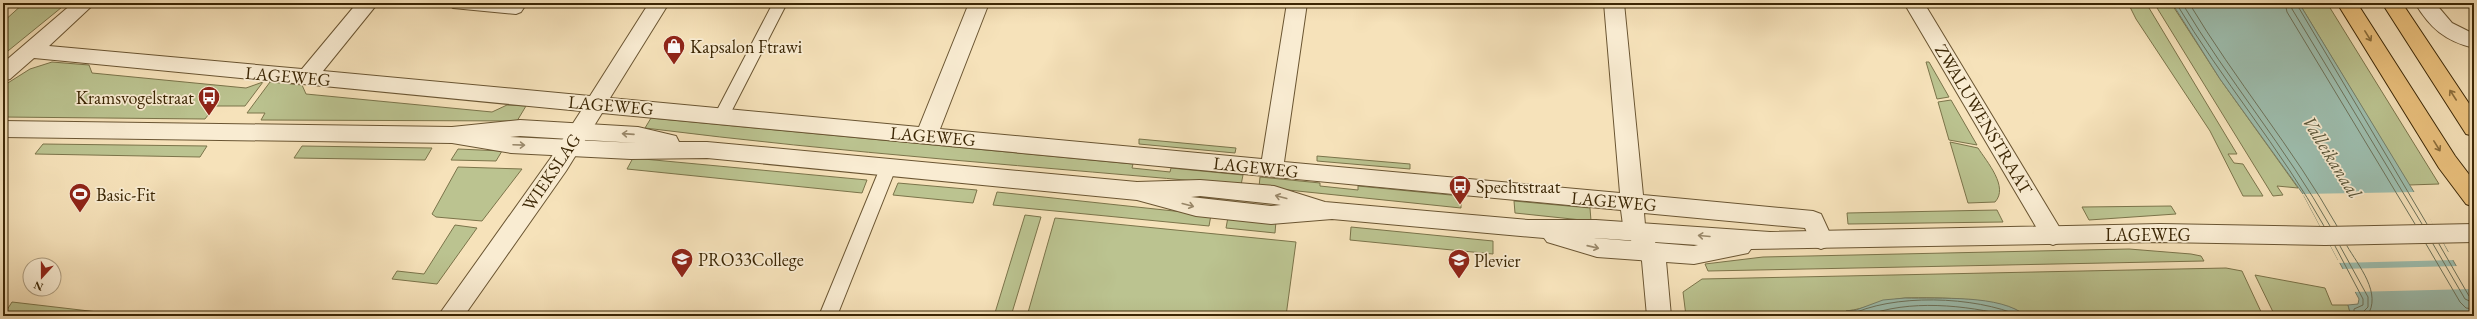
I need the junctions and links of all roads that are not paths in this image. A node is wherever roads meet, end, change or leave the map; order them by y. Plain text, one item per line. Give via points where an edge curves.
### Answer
1 (85, 3) edge
2 (368, 3) edge
3 (453, 3) edge
4 (520, 3) edge
5 (659, 3) edge
6 (780, 3) edge
7 (979, 3) edge
8 (1297, 3) edge
9 (1614, 3) edge
10 (1914, 3) edge
11 (2347, 3) edge
12 (2392, 3) edge
13 (2425, 3) edge
14 (2474, 41) edge
15 (32, 51) junction
16 (3, 74) edge
17 (306, 78) junction
18 (597, 104) junction
19 (722, 116) junction
20 (2474, 128) edge
21 (3, 129) edge
22 (926, 136) junction
23 (574, 138) junction
24 (888, 168) junction
25 (1272, 169) junction
26 (2474, 198) edge
27 (1631, 203) junction
28 (2474, 233) edge
29 (2053, 236) junction
30 (1821, 240) junction
31 (1644, 243) junction
32 (450, 316) edge
33 (828, 316) edge
34 (1659, 316) edge

1 - 15 street
2 - 17 street
3 - 4 lane via 516,8
5 - 18 street, WIEKSLAG
6 - 19 lane
7 - 22 street
8 - 25 street
9 - 27 street
10 - 29 street, ZWALUWENSTRAAT
11 -> 26 main road via 2447,162
20 -> 12 main road
13 - 14 street via 2438,23 2453,35
15 - 16 street
15 - 17 street, LAGEWEG
17 - 18 street, LAGEWEG
18 - 19 street, LAGEWEG
18 - 23 street, WIEKSLAG
19 - 22 street, LAGEWEG
21 - 23 street, LAGEWEG via 452,135 511,145
22 - 25 street, LAGEWEG
23 - 24 street, LAGEWEG via 631,151 707,150
23 - 32 street, WIEKSLAG
24 - 31 street, LAGEWEG via 1137,191 1196,207 1271,215 1332,210 1528,229 1597,248
24 - 33 lane
25 - 27 street, LAGEWEG
27 - 30 street, LAGEWEG via 1813,220
27 - 31 street via 1634,225
28 - 29 street, LAGEWEG via 2325,236 2160,233
29 - 30 street, LAGEWEG
30 - 31 street, LAGEWEG via 1770,241 1694,255
31 - 34 street via 1654,261

